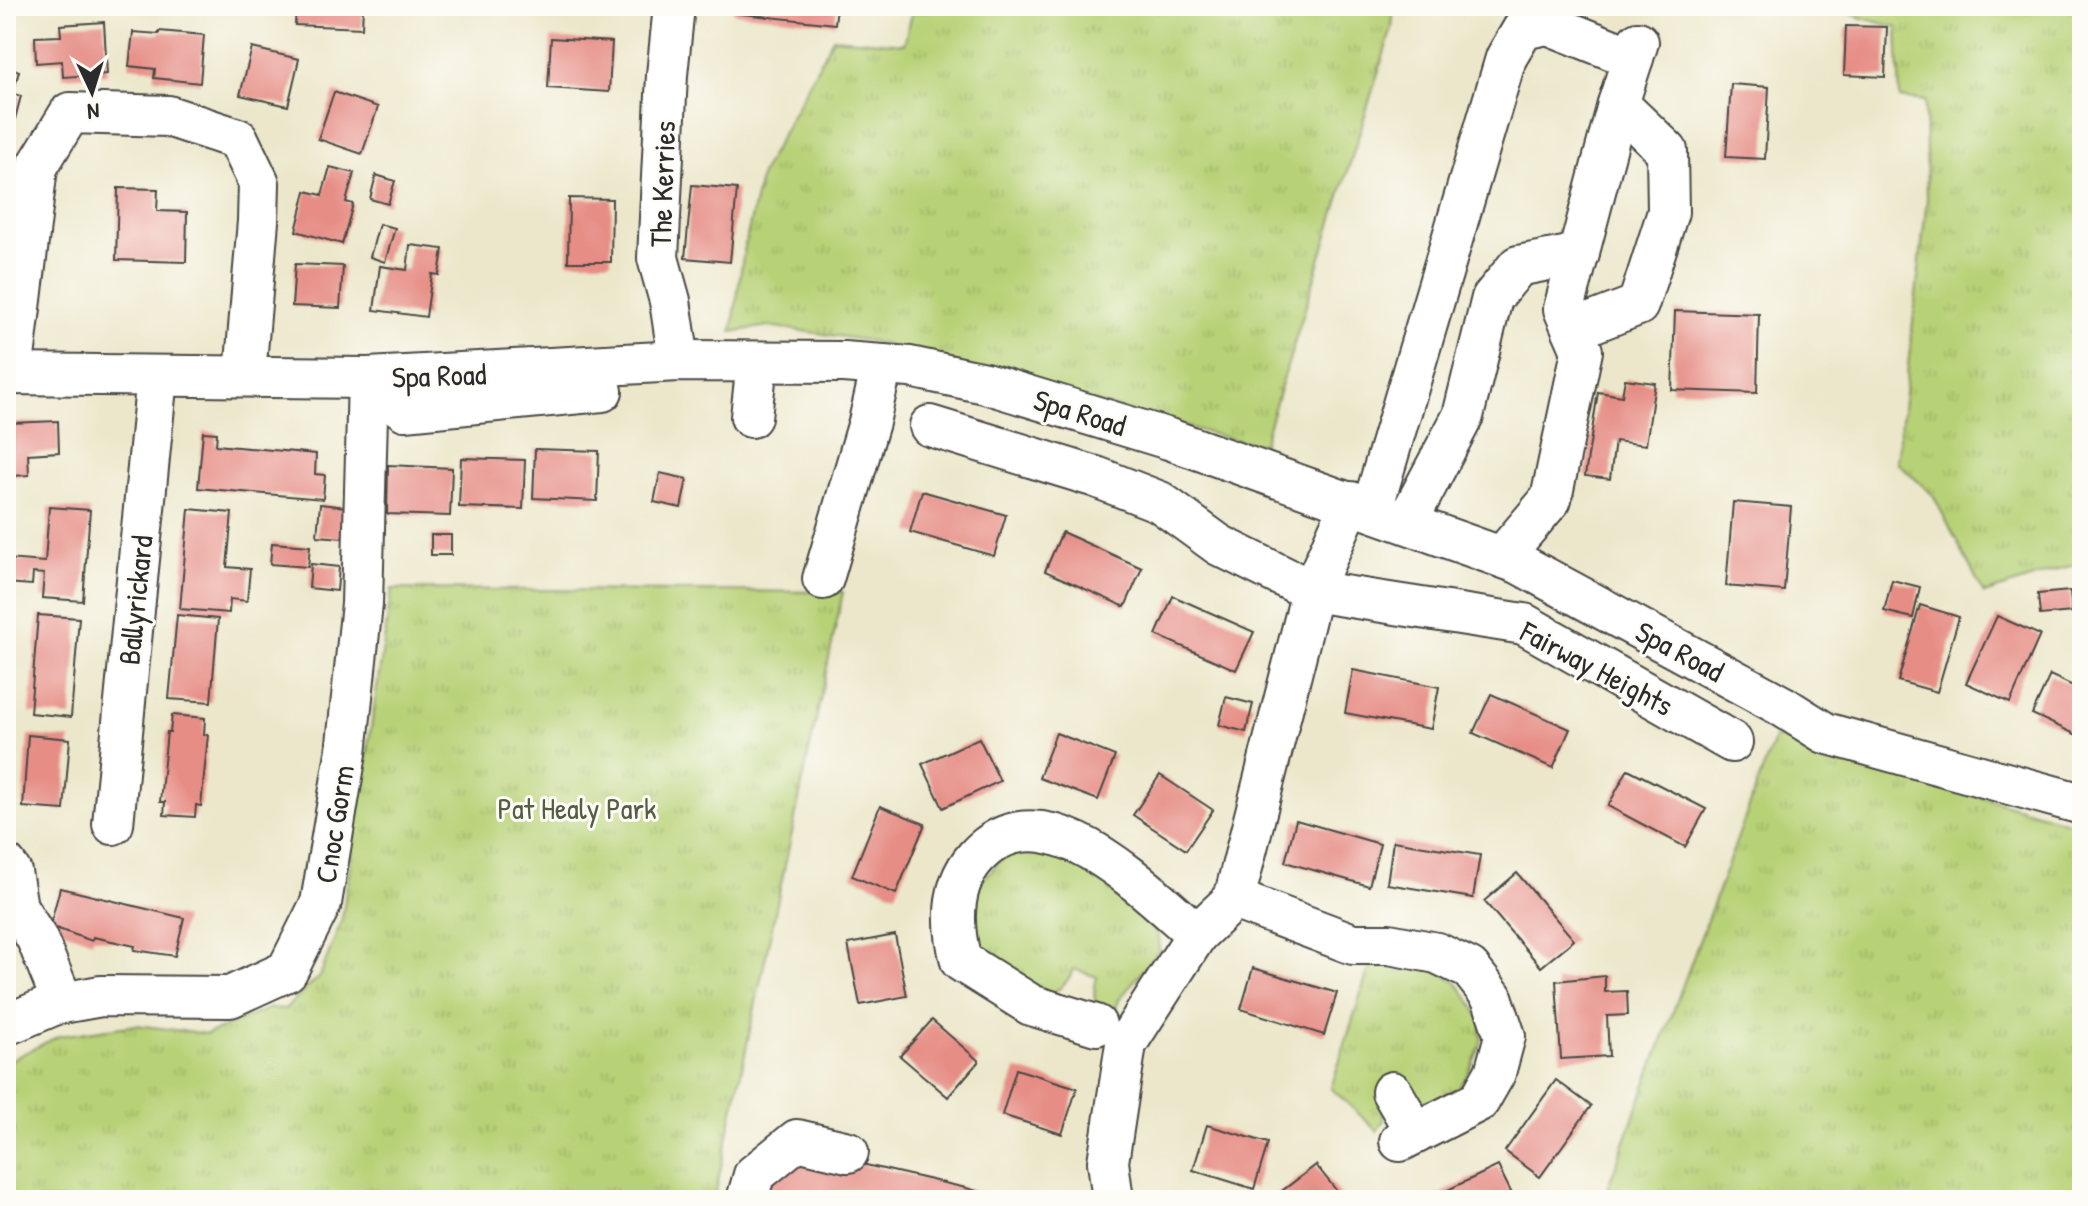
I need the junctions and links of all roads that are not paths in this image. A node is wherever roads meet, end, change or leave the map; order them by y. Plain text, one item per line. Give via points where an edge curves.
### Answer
1 (674, 6) edge
2 (1618, 104) junction
3 (1579, 254) junction
4 (1573, 330) junction
5 (679, 361) junction
6 (757, 362) junction
7 (882, 365) junction
8 (9, 374) edge
9 (245, 375) junction
10 (157, 376) junction
11 (380, 377) junction
12 (751, 417) dead end
13 (930, 426) dead end
14 (1377, 511) junction
15 (1502, 557) junction
16 (823, 579) dead end
17 (1312, 591) junction
18 (1732, 742) dead end
19 (2082, 804) edge
20 (113, 824) dead end
21 (6, 865) edge
22 (1234, 899) junction
23 (1197, 934) junction
24 (63, 1003) junction
25 (1083, 1009) dead end
26 (6, 1025) edge
27 (1392, 1092) dead end
28 (848, 1152) dead end
29 (747, 1200) edge
30 (1113, 1200) edge

1 - 5 street, The Kerries via 658,258
2 - 3 street
2 - 4 street via 1667,151 1668,212 1638,305
2 - 14 street via 1636,50 1548,24 1523,29 1506,58
3 - 4 street via 1564,309
3 - 14 street via 1518,266 1492,298 1463,416
4 - 15 street via 1582,351 1551,499
5 - 6 street, Spa Road
5 - 11 street, Spa Road via 639,364 620,386 589,394 405,410
6 - 7 street, Spa Road
6 - 12 street
7 - 14 street, Spa Road via 985,383
7 - 16 street
8 - 9 street via 37,167 70,113 168,116 238,139 259,183
8 - 10 street, Spa Road
9 - 10 street, Spa Road
9 - 11 street, Spa Road
10 - 20 street, Ballyrickard
11 - 24 street, Cnoc Gorm via 346,753 321,903 287,971 230,997 101,996
13 - 17 street, Fairway Heights via 1160,502 1219,545
14 - 15 street, Spa Road
14 - 17 street
15 - 19 street, Spa Road via 1825,733
17 - 18 street, Fairway Heights via 1524,624
17 - 22 street
21 - 24 street via 17,907 37,939
22 - 23 street
22 - 27 street via 1353,944 1437,953 1470,969 1492,997 1505,1036 1495,1073 1479,1101 1408,1137
23 - 25 street via 1102,855 1062,835 1032,831 995,839 973,860 955,898 961,961 1031,1005
23 - 30 street via 1126,1044 1108,1162
24 - 26 street, Cnoc Gorm
28 - 29 street via 797,1140 754,1175

